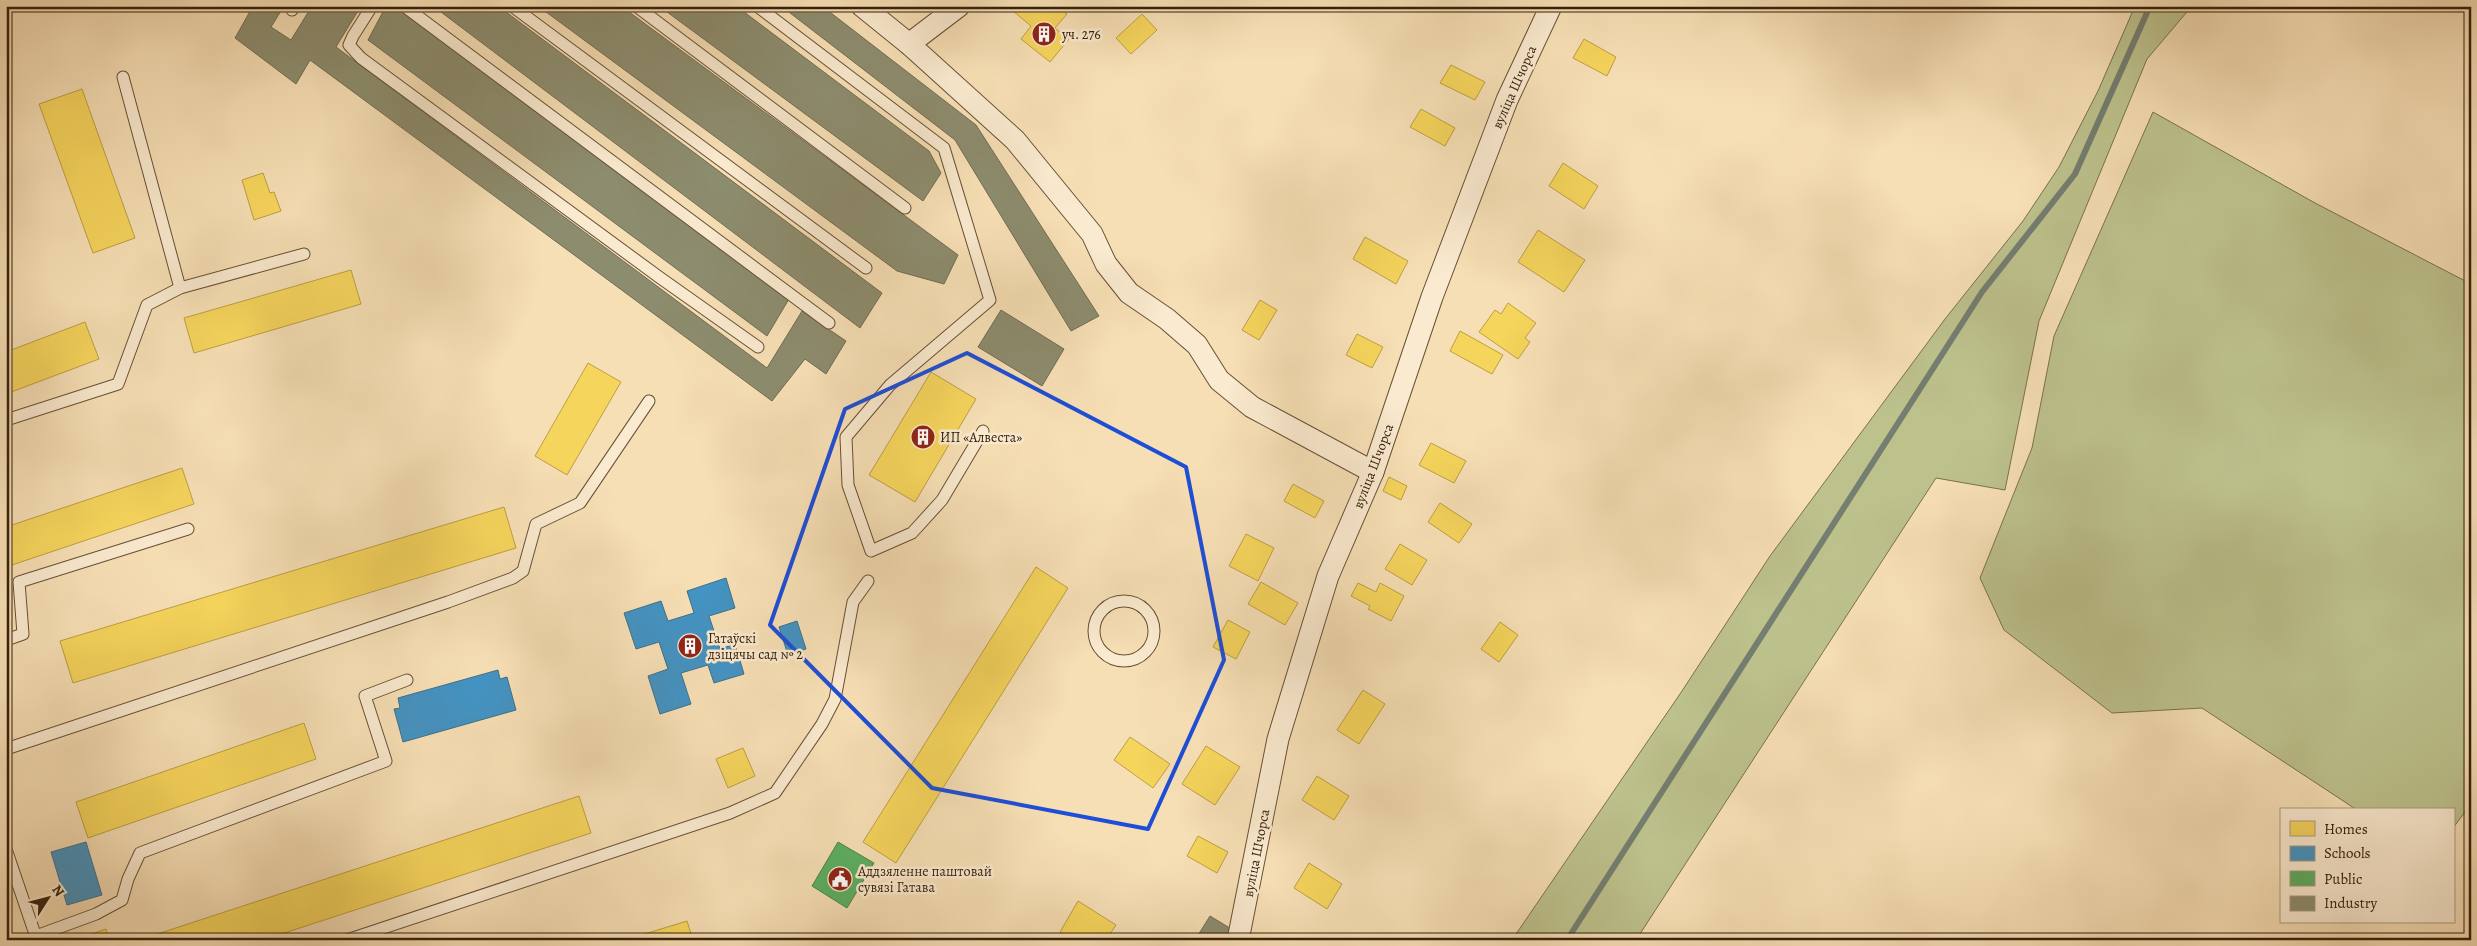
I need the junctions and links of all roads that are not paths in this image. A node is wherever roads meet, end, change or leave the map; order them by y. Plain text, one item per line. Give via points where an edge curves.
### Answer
1 (372, 6) edge
2 (404, 6) edge
3 (512, 6) edge
4 (636, 6) edge
5 (757, 6) edge
6 (862, 6) edge
7 (959, 6) edge
8 (1551, 6) edge
9 (909, 44) junction
10 (124, 77) dead end
11 (905, 208) dead end
12 (304, 254) dead end
13 (866, 268) dead end
14 (180, 288) junction
15 (829, 323) dead end
16 (758, 347) dead end
17 (649, 401) dead end
18 (6, 420) edge
19 (983, 431) dead end
20 (1373, 472) junction
21 (188, 529) dead end
22 (868, 581) dead end
23 (1104, 608) joint
24 (6, 640) edge
25 (406, 680) dead end
26 (6, 749) edge
27 (6, 849) edge
28 (37, 938) edge
29 (347, 940) edge
30 (1238, 940) edge

1 - 16 lane via 349,45 361,58
2 - 15 lane
3 - 13 lane
4 - 11 lane
5 - 19 lane via 944,148 990,300 890,385 846,436 848,485 871,551 912,532 942,500
6 - 9 street
7 - 9 street
8 - 20 street, вуліца Шчорса via 1507,100 1432,297
9 - 20 street via 1015,140 1092,234 1106,264 1129,293 1197,345 1219,380 1252,407
10 - 14 lane
12 - 14 lane
14 - 18 lane via 147,305 118,384
17 - 26 lane via 580,503 536,524 523,571 513,578
20 - 30 street, вуліца Шчорса via 1328,576 1278,739
21 - 24 lane via 19,582 23,634
22 - 29 lane via 854,602 835,699 775,793 730,813
23 - 23 lane via 1112,602 1128,600 1147,610 1155,631 1150,647 1141,656 1123,661 1102,651 1096,643 1094,631 1095,621
25 - 28 lane via 365,696 386,761 140,853 122,900
27 - 28 lane

